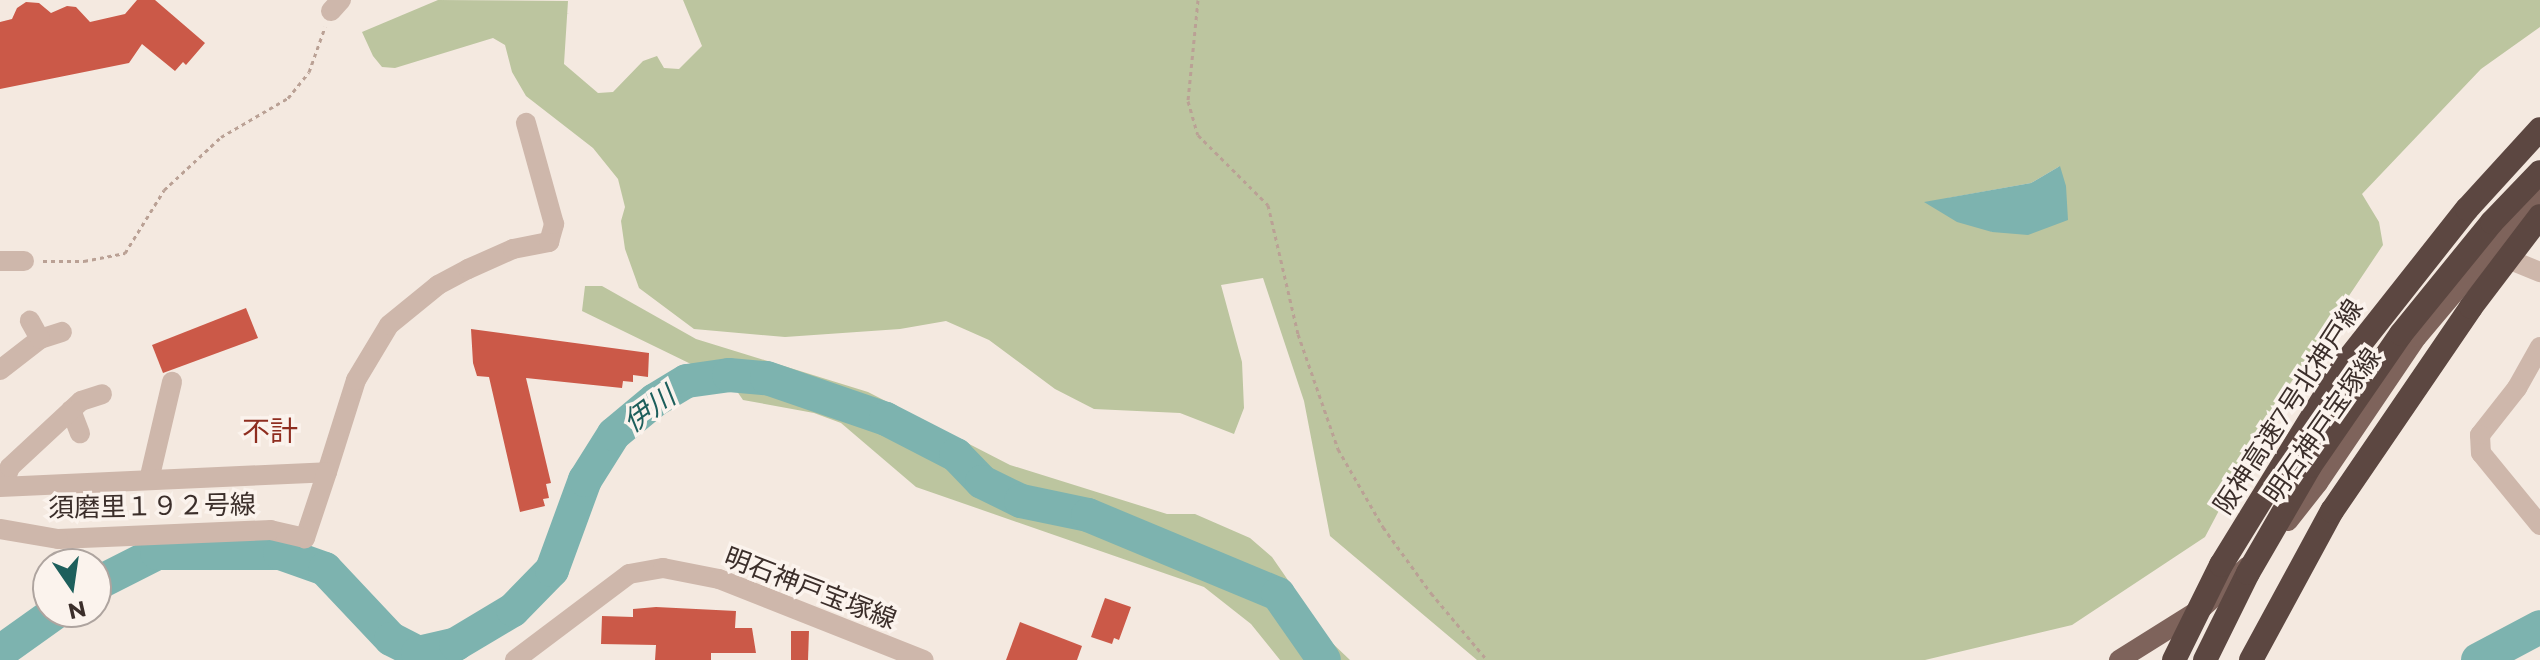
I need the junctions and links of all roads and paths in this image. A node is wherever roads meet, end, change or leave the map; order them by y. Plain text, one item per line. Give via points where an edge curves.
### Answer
1 (1198, 0) edge
2 (336, 6) edge
3 (526, 123) dead end
4 (2540, 129) edge
5 (2540, 172) edge
6 (2540, 191) edge
7 (2540, 216) edge
8 (2508, 259) junction
9 (0, 261) edge
10 (24, 261) joint
11 (2540, 272) edge
12 (62, 332) dead end
13 (2540, 347) edge
14 (0, 370) edge
15 (172, 382) dead end
16 (102, 394) dead end
17 (71, 410) junction
18 (80, 433) dead end
19 (327, 472) junction
20 (149, 480) junction
21 (2, 486) edge
22 (2540, 525) edge
23 (0, 529) edge
24 (2254, 653) edge
25 (515, 660) edge
26 (924, 660) edge
27 (1487, 660) edge
28 (2119, 660) edge
29 (2174, 660) edge
30 (2205, 660) edge

1 - 27 path via 1188,101 1198,135 1268,205 1298,334 1338,449 1383,527
2 - 10 path via 309,72 288,98 221,137 164,190 125,253 84,261
3 - 19 street via 554,224 549,242 513,249 468,269 438,285 389,325 356,380
4 - 29 highway, 阪神高速7号北神戸線, bridge via 2467,209 2346,362 2221,565
5 - 30 highway, 阪神高速7号北神戸線, bridge via 2401,334 2310,466
6 - 28 main road, 明石神戸宝塚線 via 2417,337 2318,483 2263,553 2202,608
7 - 8 highway
8 - 11 street
8 - 24 highway via 2332,511
9 - 10 street
12 - 14 street via 35,330
13 - 22 street via 2517,388 2480,435 2481,453
15 - 20 street
16 - 17 street
17 - 18 street
17 - 21 street via 10,467
19 - 20 street
19 - 23 street, 須磨里１９２号線 via 305,538 271,530 58,539
20 - 21 street
25 - 26 street, 明石神戸宝塚線 via 629,574 663,568 719,579

